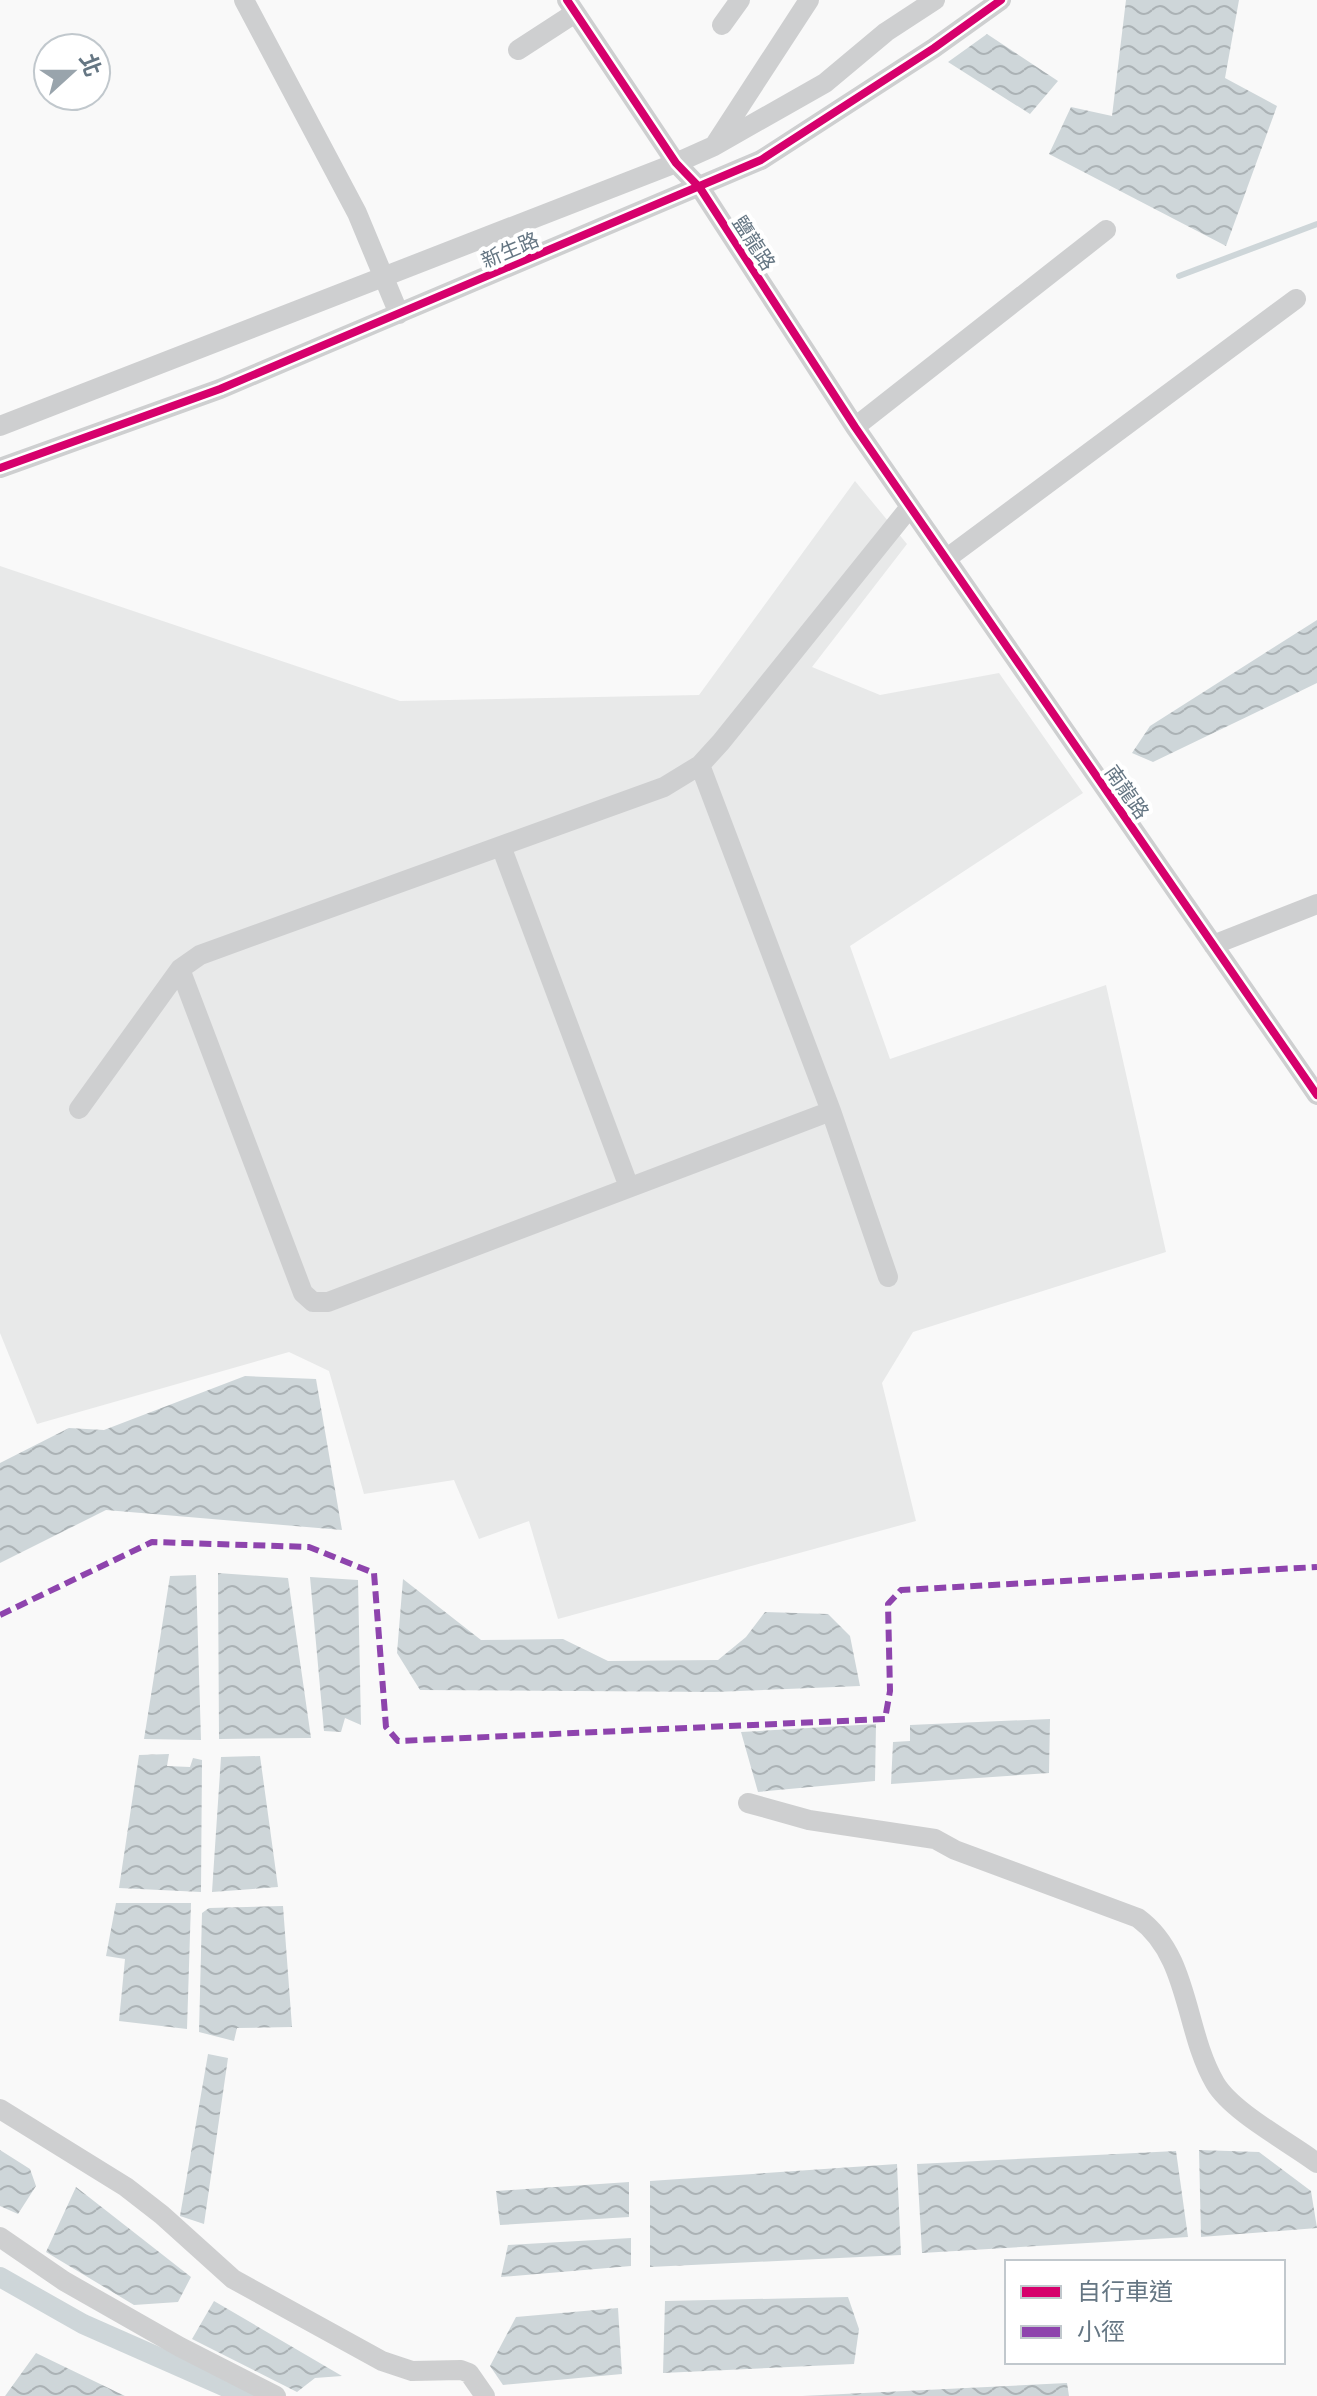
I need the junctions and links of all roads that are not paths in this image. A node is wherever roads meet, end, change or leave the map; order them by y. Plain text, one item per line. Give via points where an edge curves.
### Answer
1 (244, 0) edge
2 (740, 0) edge
3 (809, 0) edge
4 (935, 0) edge
5 (1001, 0) edge
6 (571, 6) edge
7 (722, 25) dead end
8 (518, 50) dead end
9 (714, 146) junction
10 (676, 163) junction
11 (700, 188) junction
12 (1106, 230) dead end
13 (385, 277) junction
14 (1296, 299) dead end
15 (399, 314) junction
16 (0, 426) edge
17 (855, 427) junction
18 (0, 468) edge
19 (910, 507) junction
20 (946, 559) junction
21 (700, 765) junction
22 (501, 846) junction
23 (1317, 904) edge
24 (1213, 945) junction
25 (180, 969) junction
26 (1317, 1095) edge
27 (79, 1109) dead end
28 (831, 1111) junction
29 (629, 1187) junction
30 (888, 1277) dead end
31 (748, 1803) dead end
32 (0, 2109) edge
33 (1317, 2163) edge
34 (0, 2237) edge
35 (276, 2396) edge
36 (485, 2396) edge

1 - 13 street via 357,213
2 - 7 street
3 - 9 street
4 - 9 street, 新生路 via 825,83
5 - 11 street, 新生路 via 761,160
6 - 8 street
6 - 10 street, 鹽龍路
9 - 10 street, 新生路
10 - 11 street, 鹽龍路
10 - 13 street, 新生路
11 - 15 street, 新生路
11 - 17 street, 鹽龍路
12 - 17 street
13 - 15 street
13 - 16 street, 新生路
14 - 20 street
15 - 18 street, 新生路 via 220,389
17 - 19 street, 鹽龍路
19 - 20 street, 南龍路
19 - 21 street
20 - 24 street, 南龍路
21 - 22 street via 664,787
21 - 28 street
22 - 25 street via 200,955
22 - 29 street
23 - 24 street
24 - 26 street, 南龍路
25 - 27 street
25 - 29 street via 303,1293 313,1302 328,1302
28 - 29 street
28 - 30 street
31 - 33 street via 809,1820 935,1839 1138,1918 1155,1930 1172,1959 1217,2086
32 - 36 street via 126,2187 233,2279 382,2361 412,2371 469,2373
34 - 35 street via 64,2281

